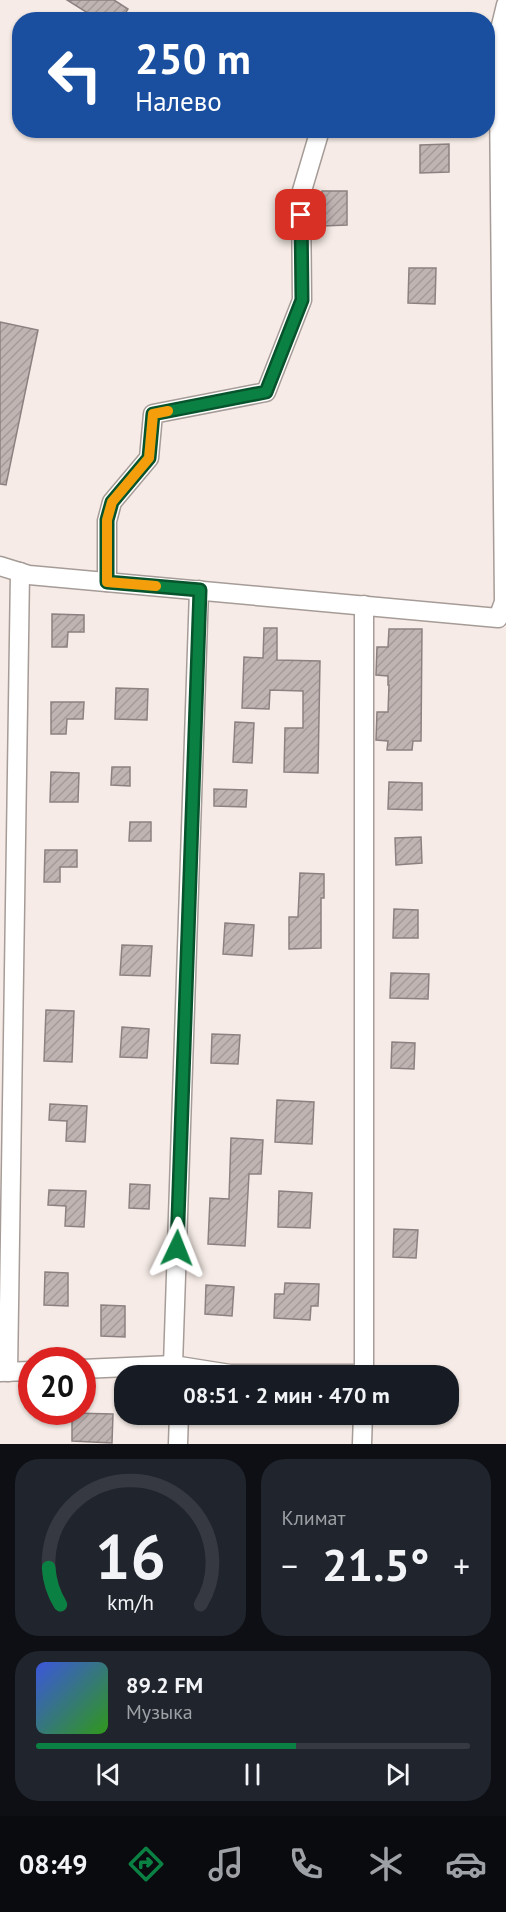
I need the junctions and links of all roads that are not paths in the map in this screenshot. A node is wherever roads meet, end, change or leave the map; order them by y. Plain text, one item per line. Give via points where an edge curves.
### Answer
1 (506, 5) edge
2 (502, 68) edge
3 (495, 114) edge
4 (318, 138) edge
5 (495, 138) edge
6 (504, 331) edge
7 (0, 566) edge
8 (20, 572) junction
9 (107, 582) junction
10 (200, 590) junction
11 (364, 605) junction
12 (178, 1365) edge
13 (364, 1365) edge
14 (96, 1369) edge
15 (114, 1369) edge
16 (4, 1372) edge
17 (179, 1425) edge
18 (363, 1425) edge
19 (178, 1444) edge
20 (362, 1444) edge

1 - 2 street via 497,42
2 - 3 street
4 - 9 street via 301,194 302,300 266,392 153,414 149,458 112,502 107,520
5 - 6 street
6 - 11 street via 504,602 498,618
7 - 8 street
8 - 9 street
8 - 16 street
9 - 10 street
10 - 11 street
10 - 12 street
11 - 13 street
14 - 15 street
17 - 19 street
18 - 20 street

